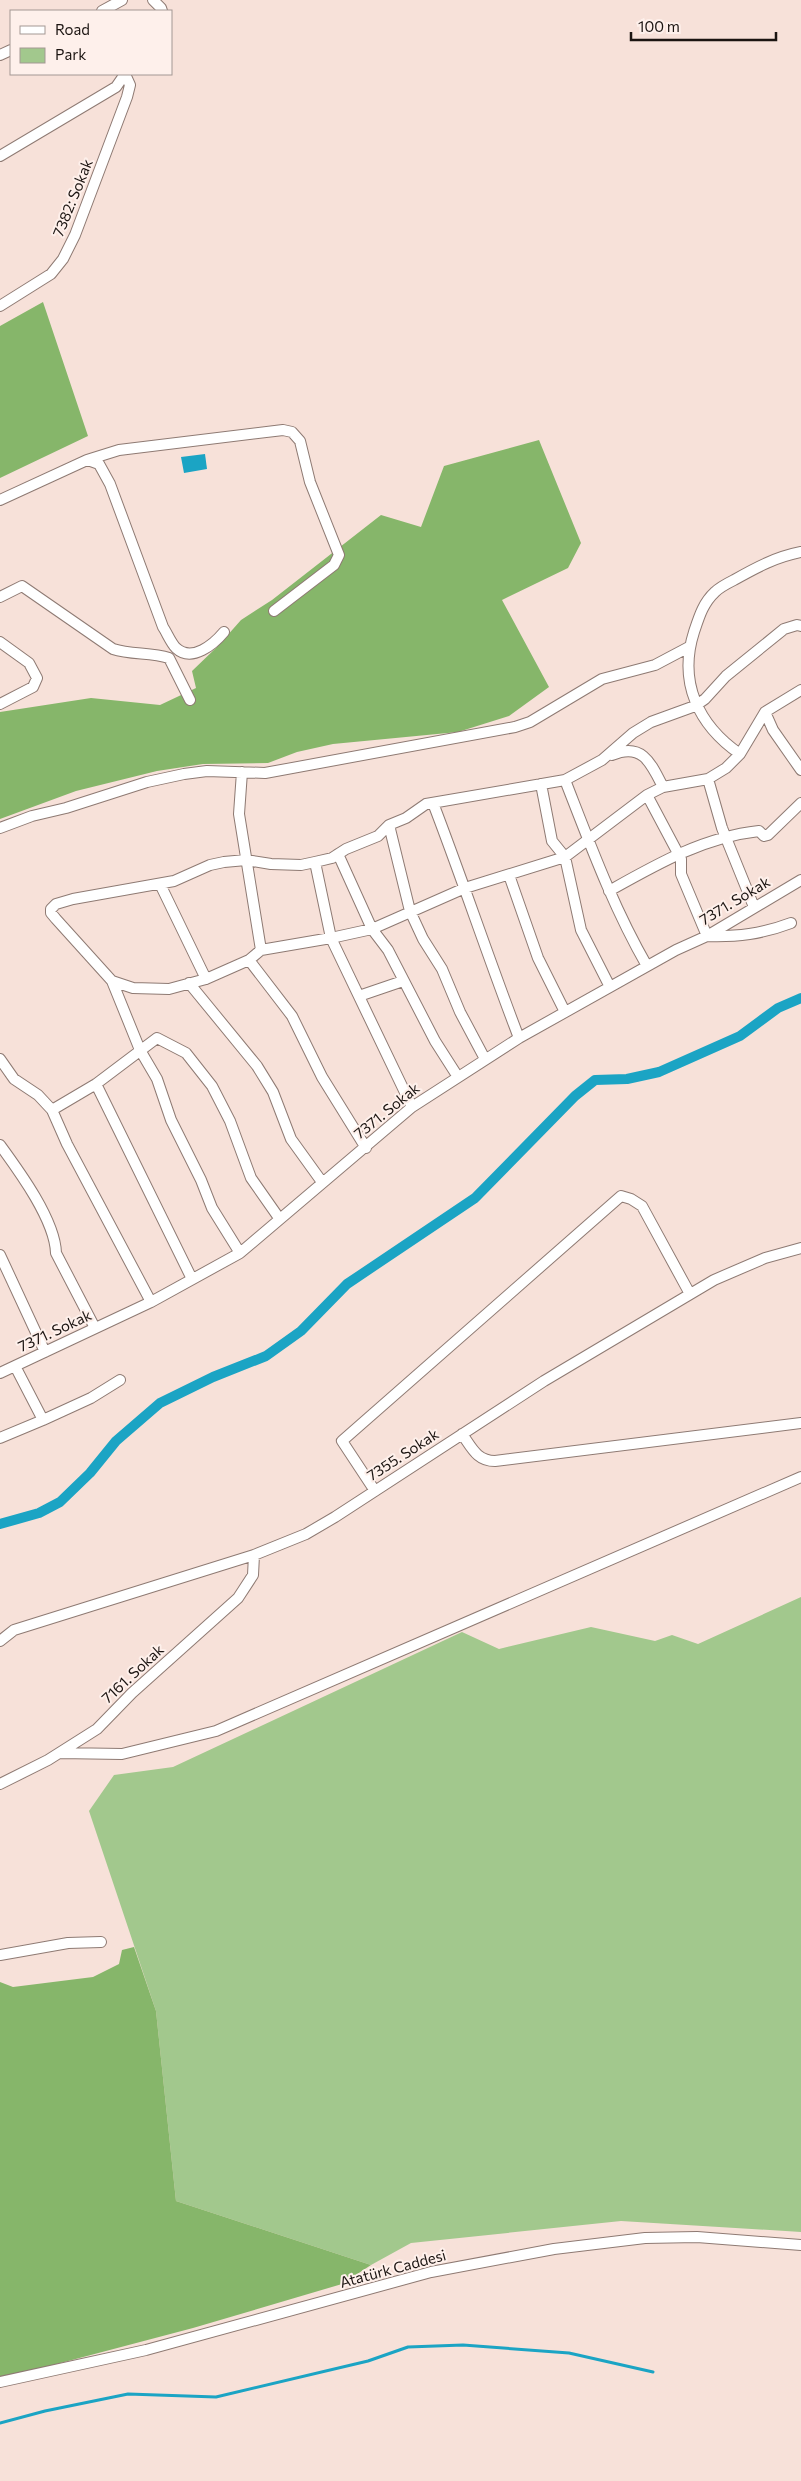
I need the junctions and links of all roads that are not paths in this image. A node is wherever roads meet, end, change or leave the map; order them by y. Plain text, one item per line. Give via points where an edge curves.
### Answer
1 (122, 0) edge
2 (153, 0) edge
3 (104, 10) edge
4 (162, 10) edge
5 (124, 75) edge
6 (125, 75) edge
7 (0, 156) edge
8 (0, 306) edge
9 (87, 460) junction
10 (0, 500) edge
11 (801, 552) edge
12 (0, 597) edge
13 (274, 611) dead end
14 (801, 626) edge
15 (224, 632) dead end
16 (0, 642) edge
17 (689, 647) junction
18 (801, 690) edge
19 (190, 700) dead end
20 (0, 704) edge
21 (695, 706) junction
22 (765, 712) junction
23 (740, 754) junction
24 (602, 760) junction
25 (801, 770) edge
26 (242, 772) junction
27 (708, 779) junction
28 (565, 780) junction
29 (541, 784) junction
30 (663, 787) junction
31 (647, 795) junction
32 (433, 803) junction
33 (801, 803) edge
34 (389, 825) junction
35 (0, 828) edge
36 (588, 838) junction
37 (726, 838) junction
38 (338, 854) junction
39 (678, 854) junction
40 (565, 857) junction
41 (246, 860) junction
42 (315, 862) junction
43 (509, 874) junction
44 (801, 880) edge
45 (160, 884) junction
46 (465, 888) junction
47 (609, 891) junction
48 (754, 907) junction
49 (410, 911) junction
50 (791, 923) dead end
51 (372, 929) junction
52 (706, 936) junction
53 (331, 938) junction
54 (261, 950) junction
55 (248, 960) junction
56 (647, 966) junction
57 (206, 979) junction
58 (112, 981) junction
59 (403, 981) junction
60 (189, 983) junction
61 (610, 987) junction
62 (359, 996) junction
63 (565, 1012) junction
64 (518, 1038) junction
65 (140, 1050) junction
66 (0, 1059) edge
67 (485, 1059) junction
68 (458, 1077) junction
69 (96, 1084) junction
70 (412, 1107) junction
71 (52, 1110) junction
72 (0, 1145) edge
73 (366, 1148) junction
74 (322, 1182) junction
75 (279, 1218) junction
76 (801, 1248) edge
77 (240, 1253) junction
78 (0, 1254) edge
79 (192, 1279) junction
80 (690, 1294) junction
81 (151, 1302) junction
82 (95, 1328) junction
83 (45, 1352) junction
84 (14, 1366) junction
85 (0, 1373) edge
86 (120, 1380) dead end
87 (43, 1420) junction
88 (801, 1423) edge
89 (462, 1434) junction
90 (0, 1438) edge
91 (801, 1477) edge
92 (375, 1491) junction
93 (254, 1555) junction
94 (0, 1641) edge
95 (60, 1753) junction
96 (0, 1784) edge
97 (101, 1942) dead end
98 (0, 1955) edge
99 (801, 2245) edge
100 (0, 2382) edge

1 - 3 street
2 - 4 street
5 - 7 street via 116,87
6 - 8 street, 7382: Sokak via 130,85 127,97 67,251 51,274
9 - 10 street
9 - 13 street via 119,450 283,430 292,432 304,451 310,482 339,554 334,565
9 - 15 street via 99,464 110,484 163,627 176,648 196,654
11 - 17 street via 770,559 716,590 704,604
12 - 19 street via 22,586 113,650 169,658
14 - 21 street via 784,629
16 - 20 street via 30,663 36,678 33,687
17 - 21 street via 688,672
17 - 26 street via 655,665 602,679 530,722 514,727 265,773
18 - 22 street
21 - 23 street via 716,735
21 - 24 street via 651,722
22 - 23 street
22 - 25 street via 773,730
23 - 27 street
24 - 28 street
24 - 30 street via 625,750 637,752 649,762
26 - 35 street via 208,772 147,782
26 - 41 street via 239,814
27 - 30 street
27 - 37 street
28 - 29 street
28 - 36 street
29 - 32 street
29 - 40 street via 552,841
30 - 31 street
31 - 36 street
31 - 39 street
32 - 34 street
32 - 46 street
33 - 37 street via 768,835 764,836 759,831
34 - 38 street via 378,836
34 - 49 street
36 - 40 street
36 - 47 street
37 - 39 street via 718,838
37 - 48 street
38 - 42 street
38 - 51 street
39 - 47 street
39 - 52 street via 681,874
40 - 43 street
40 - 61 street via 581,930
41 - 42 street via 278,865
41 - 45 street via 210,865
41 - 54 street
42 - 53 street
43 - 46 street
43 - 63 street via 538,958
44 - 48 street, 7371. Sokak
45 - 57 street
45 - 58 street via 72,898 51,909 56,919
46 - 49 street
46 - 64 street via 480,938
47 - 56 street
48 - 52 street, 7371. Sokak
49 - 51 street
49 - 67 street
50 - 52 street via 765,933
51 - 53 street
51 - 59 street via 388,950
52 - 56 street, 7371. Sokak
53 - 54 street
53 - 62 street
54 - 55 street
55 - 57 street
55 - 73 street via 292,1016 322,1077
56 - 61 street, 7371. Sokak
57 - 60 street
58 - 60 street via 152,990 169,990
58 - 65 street
59 - 62 street
59 - 68 street
60 - 74 street via 257,1066 273,1092 291,1139
61 - 63 street, 7371. Sokak
62 - 70 street
63 - 64 street, 7371. Sokak
64 - 67 street, 7371. Sokak
65 - 69 street
65 - 75 street via 158,1038 186,1053 212,1086 230,1121 251,1178
65 - 77 street via 157,1080 171,1120 212,1208
66 - 71 street via 14,1079 38,1095
67 - 68 street, 7371. Sokak
68 - 70 street, 7371. Sokak
69 - 71 street
69 - 79 street
70 - 73 street, 7371. Sokak
71 - 81 street via 66,1144
72 - 82 street via 30,1187 56,1242 56,1253
73 - 74 street, 7371. Sokak
74 - 75 street, 7371. Sokak
75 - 77 street, 7371. Sokak
76 - 80 street, 7355. Sokak via 765,1258
77 - 79 street, 7371. Sokak
78 - 83 street
79 - 81 street, 7371. Sokak
80 - 89 street, 7355. Sokak
80 - 92 street via 642,1206 621,1196 342,1441
81 - 82 street, 7371. Sokak
82 - 83 street, 7371. Sokak
83 - 84 street, 7371. Sokak
84 - 85 street, 7371. Sokak
84 - 87 street
86 - 87 street via 91,1398
87 - 90 street
88 - 89 street via 495,1461 484,1461 479,1457
89 - 92 street, 7355. Sokak
91 - 95 street via 216,1730 122,1754
92 - 93 street, 7355. Sokak via 306,1534
93 - 94 street, 7355. Sokak via 14,1630
93 - 95 street, 7161. Sokak via 253,1575 238,1598 132,1693 97,1729
95 - 96 street, 7161. Sokak
97 - 98 street via 68,1943
99 - 100 street, Atatürk Caddesi via 697,2237 645,2238 554,2249 431,2272 146,2350

